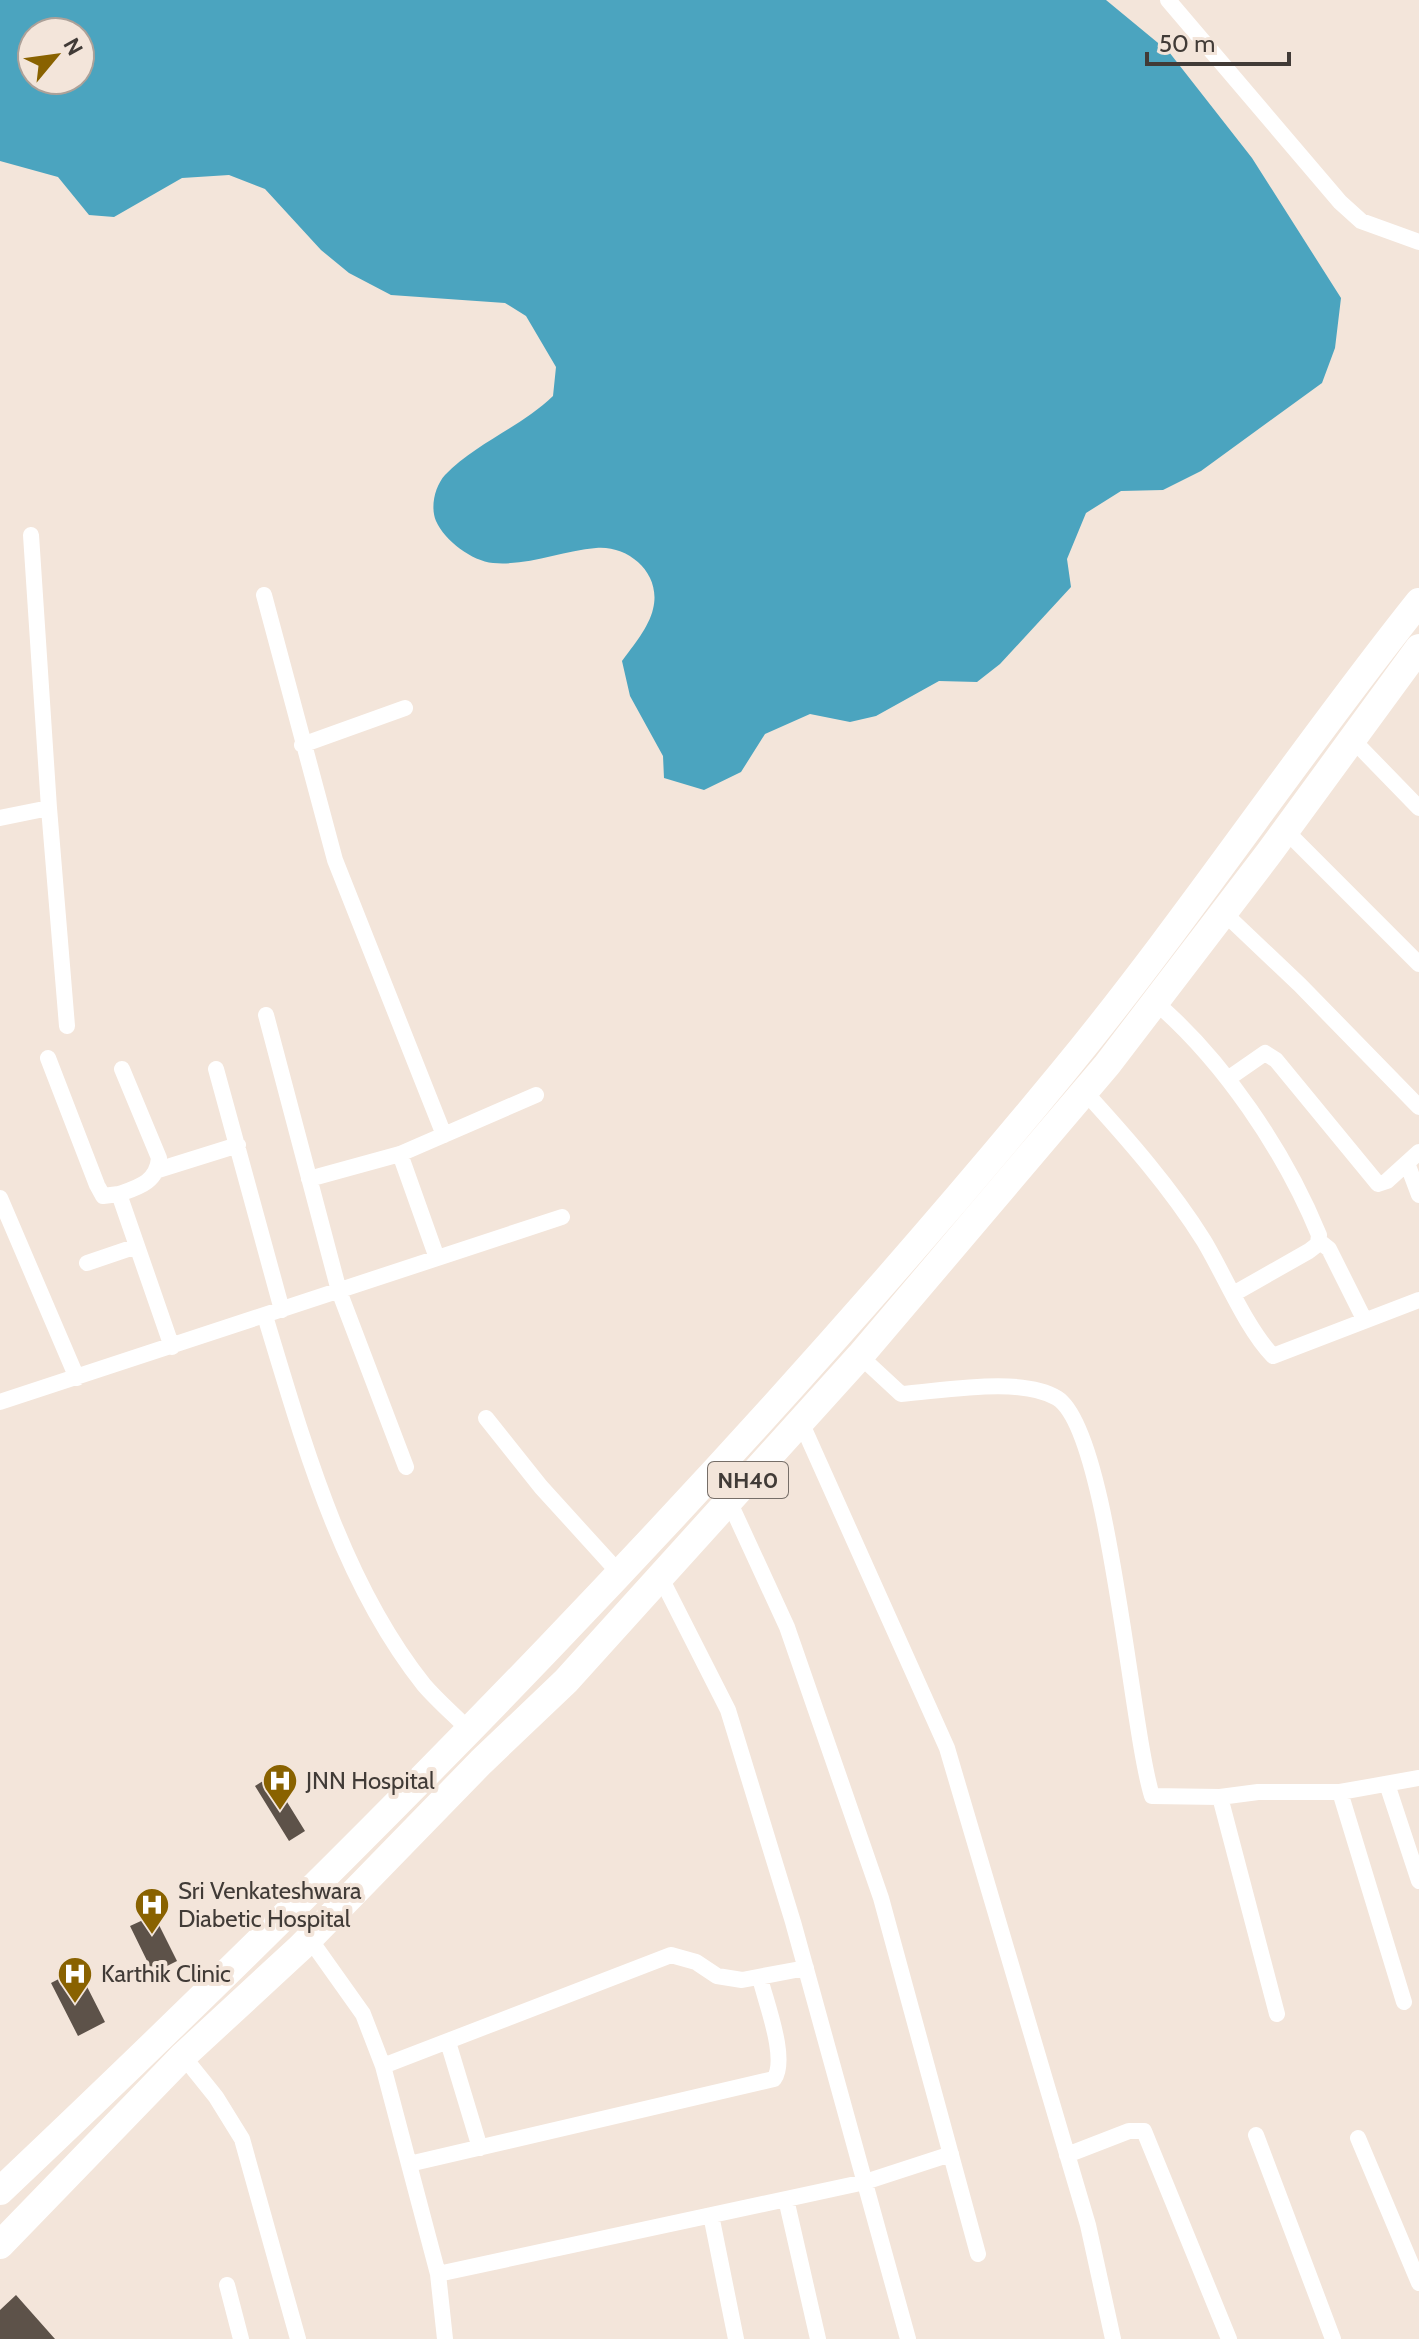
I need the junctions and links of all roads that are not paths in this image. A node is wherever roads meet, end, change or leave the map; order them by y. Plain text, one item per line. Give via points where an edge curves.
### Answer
1 (1168, 0) edge
2 (1419, 242) edge
3 (31, 535) dead end
4 (264, 595) dead end
5 (1419, 602) edge
6 (1419, 648) edge
7 (405, 708) dead end
8 (1352, 739) junction
9 (302, 745) junction
10 (49, 808) junction
11 (1419, 808) edge
12 (0, 818) edge
13 (1285, 830) junction
14 (1222, 911) junction
15 (1419, 964) edge
16 (1154, 1001) junction
17 (266, 1015) dead end
18 (67, 1026) dead end
19 (48, 1058) dead end
20 (122, 1069) dead end
21 (216, 1069) dead end
22 (1229, 1078) junction
23 (1085, 1092) junction
24 (536, 1095) dead end
25 (1419, 1107) edge
26 (444, 1135) junction
27 (238, 1145) junction
28 (400, 1154) junction
29 (1413, 1157) edge
30 (158, 1170) junction
31 (309, 1179) junction
32 (119, 1194) junction
33 (1419, 1195) edge
34 (0, 1198) edge
35 (562, 1217) dead end
36 (1319, 1241) junction
37 (137, 1246) junction
38 (437, 1258) junction
39 (87, 1263) dead end
40 (339, 1291) junction
41 (1235, 1293) junction
42 (1419, 1300) edge
43 (282, 1310) junction
44 (265, 1316) junction
45 (1364, 1319) junction
46 (172, 1347) junction
47 (860, 1356) junction
48 (77, 1378) junction
49 (0, 1402) edge
50 (486, 1418) dead end
51 (801, 1422) junction
52 (406, 1467) dead end
53 (729, 1501) junction
54 (621, 1575) junction
55 (661, 1578) junction
56 (462, 1734) junction
57 (481, 1762) junction
58 (1419, 1778) edge
59 (1387, 1784) junction
60 (1340, 1792) junction
61 (1220, 1797) junction
62 (1419, 1881) edge
63 (280, 1923) junction
64 (305, 1942) junction
65 (806, 1968) junction
66 (760, 1978) junction
67 (1404, 2002) dead end
68 (1277, 2014) dead end
69 (448, 2042) junction
70 (183, 2056) junction
71 (383, 2066) junction
72 (58, 2135) junction
73 (1256, 2135) dead end
74 (1358, 2138) dead end
75 (480, 2148) junction
76 (951, 2154) junction
77 (1067, 2155) junction
78 (82, 2161) junction
79 (409, 2164) junction
80 (865, 2182) junction
81 (0, 2191) edge
82 (786, 2199) junction
83 (711, 2215) junction
84 (0, 2245) edge
85 (978, 2254) dead end
86 (438, 2274) junction
87 (1419, 2283) edge
88 (227, 2285) dead end
89 (241, 2339) edge
90 (298, 2339) edge
91 (445, 2339) edge
92 (736, 2339) edge
93 (818, 2339) edge
94 (908, 2339) edge
95 (1113, 2339) edge
96 (1229, 2339) edge
97 (1333, 2339) edge

1 - 2 street via 1340,202 1369,225
3 - 10 street
4 - 9 street
5 - 54 highway, NH40 via 1327,717 1203,894 1064,1071 913,1249
6 - 8 highway, NH40
7 - 9 street
8 - 11 street
8 - 13 highway, NH40
9 - 26 street via 335,860
10 - 12 street
10 - 18 street
13 - 14 highway, NH40
13 - 15 street
14 - 16 highway, NH40
14 - 25 street
16 - 22 street via 1191,1032
16 - 23 highway, NH40
17 - 31 street
19 - 32 street via 97,1185 103,1196
20 - 30 street via 159,1158
21 - 27 street
22 - 29 street via 1265,1053 1276,1060 1378,1184
22 - 36 street via 1291,1182
23 - 41 street via 1203,1240
23 - 47 highway, NH40
24 - 26 street
26 - 28 street
27 - 30 street
27 - 43 street
28 - 31 street
28 - 38 street
29 - 33 street
30 - 32 street via 142,1186
31 - 40 street
32 - 37 street
34 - 48 street
35 - 38 street
36 - 41 street
36 - 45 street via 1329,1249
37 - 39 street
37 - 46 street
38 - 40 street
40 - 43 street
40 - 52 street
41 - 45 street via 1249,1324 1273,1356
42 - 45 street
43 - 44 street
44 - 46 street
44 - 56 street via 322,1491 361,1581 396,1644
46 - 48 street
47 - 51 highway, NH40
47 - 61 street via 901,1394 1008,1387 1042,1391 1060,1399 1074,1416 1086,1440 1098,1492 1152,1796
48 - 49 street
50 - 54 street
51 - 53 highway, NH40
51 - 77 street via 947,1748
53 - 55 highway, NH40
53 - 76 street via 787,1627 881,1898
54 - 56 highway, NH40
55 - 57 highway, NH40 via 566,1681
55 - 65 street via 728,1710
56 - 57 highway
56 - 63 highway, NH40
57 - 64 highway, NH40
58 - 59 street
59 - 60 street
59 - 62 street
60 - 61 street
60 - 67 street
61 - 68 street
63 - 64 highway
63 - 72 highway, NH40
64 - 70 highway, NH40
64 - 71 street via 363,2014
65 - 66 street
65 - 80 street
66 - 69 street via 717,1976 696,1962 671,1955
66 - 75 street via 779,2055 780,2070 774,2079
69 - 71 street
69 - 75 street
70 - 78 highway, NH40
70 - 90 street via 242,2139
71 - 79 street
72 - 78 highway
72 - 81 highway, NH40
73 - 97 street
74 - 87 street
75 - 79 street
76 - 80 street
76 - 85 street
77 - 95 street
77 - 96 street via 1129,2131 1144,2131
78 - 84 highway, NH40
79 - 86 street
80 - 82 street
80 - 94 street
82 - 83 street
82 - 93 street
83 - 86 street
83 - 92 street
86 - 91 street
88 - 89 street

